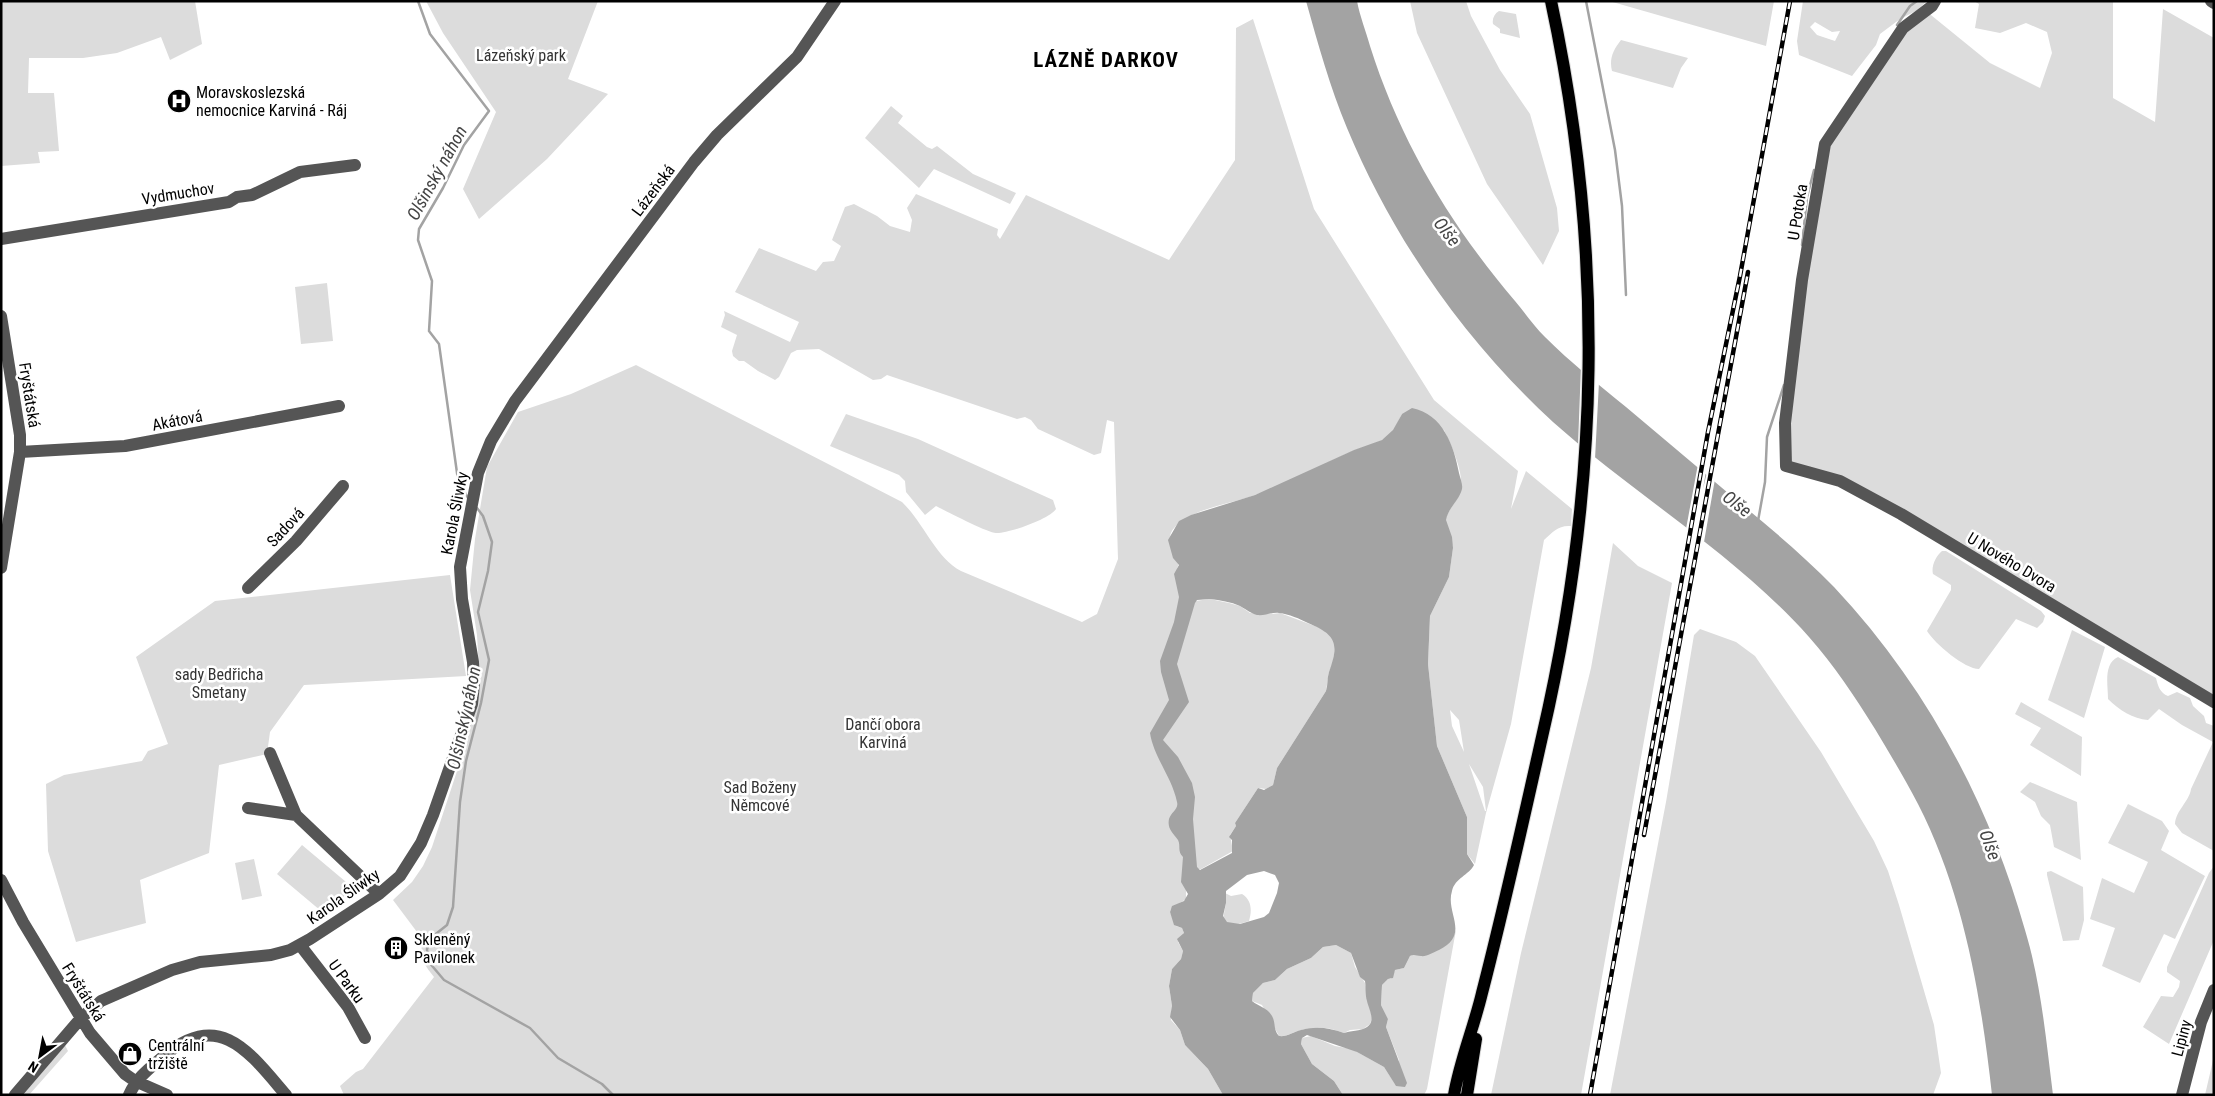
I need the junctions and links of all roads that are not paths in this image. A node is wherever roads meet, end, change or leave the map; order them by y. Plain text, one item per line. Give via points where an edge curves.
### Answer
1 (835, 1) edge
2 (1551, 1) edge
3 (1935, 1) edge
4 (355, 165) dead end
5 (1, 239) edge
6 (1, 316) edge
7 (339, 406) dead end
8 (510, 410) joint
9 (20, 452) junction
10 (1786, 466) joint
11 (343, 486) dead end
12 (1, 568) edge
13 (248, 588) dead end
14 (2214, 702) edge
15 (270, 753) dead end
16 (248, 808) dead end
17 (296, 815) junction
18 (1, 880) edge
19 (379, 894) junction
20 (300, 945) junction
21 (2214, 990) edge
22 (1482, 994) junction
23 (81, 1018) junction
24 (365, 1038) dead end
25 (135, 1082) junction
26 (15, 1095) edge
27 (129, 1095) edge
28 (167, 1095) edge
29 (286, 1095) edge
30 (1454, 1095) edge
31 (1467, 1095) edge
32 (2182, 1095) edge

1 - 8 street, Lázeňská via 797,57 716,134
2 - 22 main road via 1579,159 1585,220 1589,296 1588,417 1578,536 1568,607 1543,734
3 - 10 street, U Potoka via 1903,28 1825,144 1785,423
4 - 5 street, Vydmuchov via 300,172 252,195 229,202
6 - 9 street, Fryštátská
7 - 9 street, Akátová via 125,446
8 - 19 street, Karola Śliwky via 491,441 478,473 460,567 473,662 472,704 421,843 400,876
9 - 12 street, Fryštátská
10 - 14 street, U Nového Dvora via 1840,481 1901,514
11 - 13 street, Sadová
15 - 17 street
16 - 17 street
17 - 19 street
18 - 23 street, Fryštátská
19 - 20 street, Karola Śliwky
20 - 23 street, Karola Śliwky via 271,955 200,962 172,970 101,1001
20 - 24 street, U Parku via 348,1007
21 - 32 street, Lipiny via 2201,1022
22 - 30 main road
22 - 31 main road
23 - 25 street, Fryštátská via 101,1047
23 - 26 street, Karola Śliwky
25 - 27 street
25 - 28 street, Fryštátská
25 - 29 street via 170,1051 191,1038 208,1035 228,1039 253,1056

